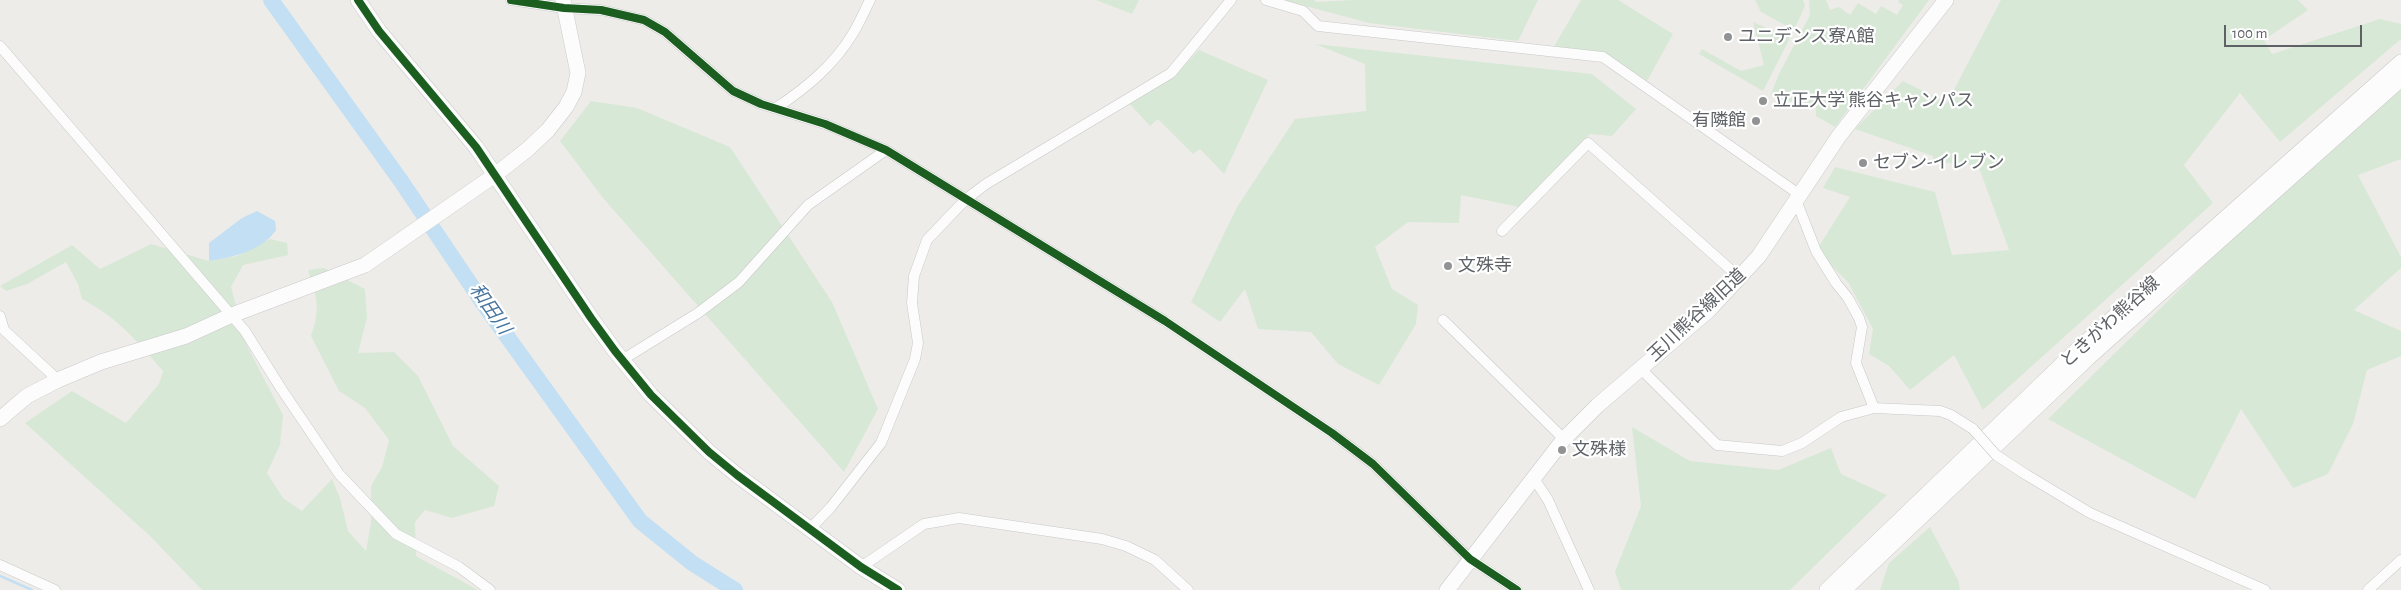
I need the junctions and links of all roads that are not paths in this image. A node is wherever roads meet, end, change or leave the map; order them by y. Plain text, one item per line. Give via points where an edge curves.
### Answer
1 (358, 0) edge
2 (511, 0) edge
3 (870, 0) edge
4 (1231, 0) edge
5 (1266, 0) edge
6 (1946, 0) edge
7 (563, 4) edge
8 (1, 49) edge
9 (2401, 62) edge
10 (2401, 79) edge
11 (776, 108) junction
12 (886, 150) junction
13 (495, 175) junction
14 (1798, 198) junction
15 (966, 199) junction
16 (1502, 231) dead end
17 (1740, 278) junction
18 (232, 315) junction
19 (0, 316) edge
20 (1443, 320) dead end
21 (622, 360) junction
22 (1640, 368) junction
23 (58, 380) junction
24 (1874, 408) junction
25 (0, 419) edge
26 (1564, 439) junction
27 (1533, 477) junction
28 (810, 529) junction
29 (1470, 559) junction
30 (2401, 560) edge
31 (0, 564) edge
32 (861, 567) junction
33 (56, 590) edge
34 (490, 590) edge
35 (898, 590) edge
36 (1188, 590) edge
37 (1447, 590) edge
38 (1517, 590) edge
39 (1589, 590) edge
40 (1827, 590) edge
41 (1844, 590) edge
42 (2265, 590) edge
43 (2368, 590) edge

1 - 13 street via 379,31 476,147
2 - 7 street
3 - 11 street via 852,35 825,70
4 - 15 street via 1171,72
5 - 14 street via 1304,11 1318,26 1603,57
6 - 14 street, 玉川熊谷線旧道 via 1839,136
7 - 11 street via 644,20 665,32 733,91
7 - 13 street via 578,73 574,92 548,130
8 - 18 street
9 - 40 street, ときがわ熊谷線 via 2078,350
10 - 41 street, ときがわ熊谷線 via 2088,358
11 - 12 street via 825,124
12 - 15 street
12 - 21 street via 808,205 739,282
13 - 18 street via 365,265
13 - 21 street
14 - 17 street, 玉川熊谷線旧道 via 1765,248
14 - 24 street via 1816,251 1848,298 1862,327 1856,363
15 - 28 street via 941,223 922,252 914,276 912,303 918,344 915,359 881,443
15 - 29 street via 1165,321 1332,433 1373,464
16 - 17 street via 1588,143
17 - 22 street, 玉川熊谷線旧道 via 1709,310
18 - 23 street via 186,336 101,362
18 - 34 street via 339,474 396,534 460,567
19 - 23 street via 4,330
20 - 26 street
21 - 28 street via 651,395 710,452
22 - 24 street via 1717,446 1782,452 1841,417
22 - 26 street, 玉川熊谷線旧道
23 - 25 street via 27,396
24 - 42 street, bridge via 1940,411 1951,415 1973,429 1996,455 2090,513
26 - 27 street, 玉川熊谷線旧道
27 - 29 street, 玉川熊谷線旧道
27 - 39 street via 1548,500
28 - 32 street
29 - 37 street, 玉川熊谷線旧道
29 - 38 street
30 - 43 street
31 - 33 street
32 - 35 street
32 - 36 street via 924,524 958,518 1102,539 1126,546 1155,560

